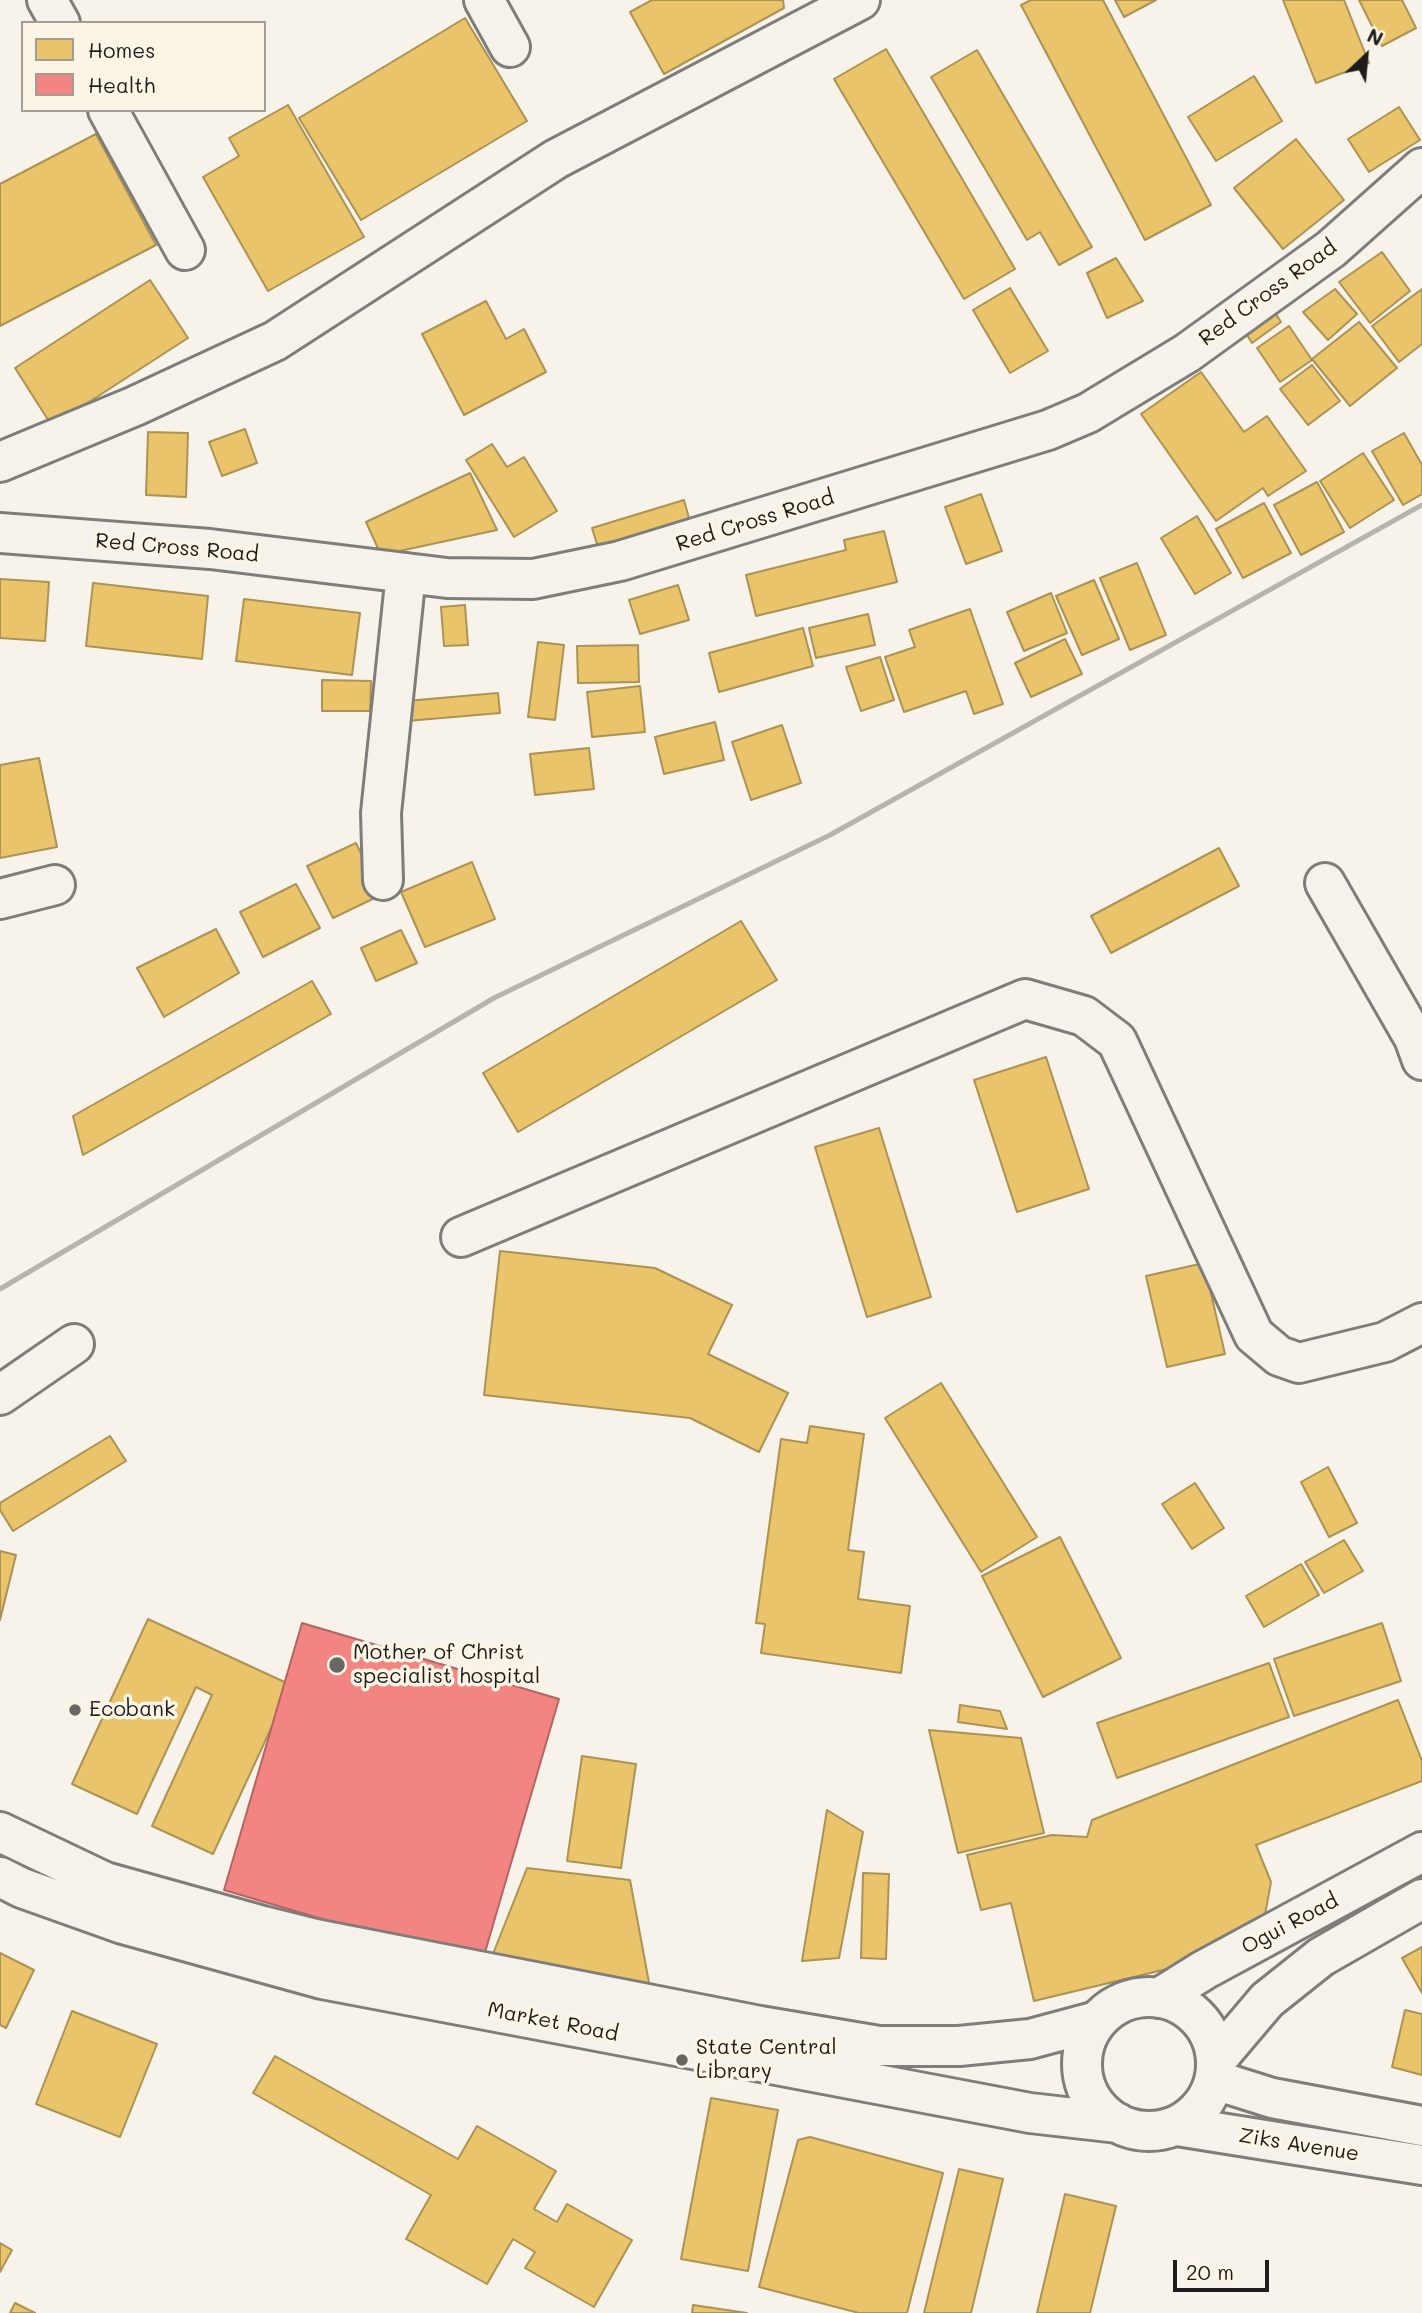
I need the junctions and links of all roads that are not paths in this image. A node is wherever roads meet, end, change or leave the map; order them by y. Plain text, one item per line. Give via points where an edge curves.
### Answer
1 (47, 0) edge
2 (484, 0) edge
3 (860, 0) edge
4 (59, 21) edge
5 (510, 47) dead end
6 (109, 112) edge
7 (1422, 168) edge
8 (185, 250) dead end
9 (0, 462) edge
10 (0, 533) edge
11 (406, 573) junction
12 (383, 880) dead end
13 (1325, 883) dead end
14 (55, 885) dead end
15 (0, 899) edge
16 (1422, 1060) edge
17 (461, 1237) dead end
18 (1422, 1323) edge
19 (74, 1344) dead end
20 (0, 1395) edge
21 (0, 1832) edge
22 (1422, 1852) edge
23 (0, 1877) edge
24 (1422, 1899) edge
25 (1159, 1998) junction
26 (1097, 2021) junction
27 (1216, 2070) junction
28 (1118, 2123) junction
29 (1177, 2126) junction
30 (1422, 2126) edge
31 (1422, 2165) edge

1 - 4 street
2 - 5 street
3 - 9 street via 556,159 275,341
6 - 8 street
7 - 11 street, Red Cross Road via 1331,249 1186,353 1088,413 1048,430 608,564 533,579
10 - 11 street, Red Cross Road via 210,549
11 - 12 street via 381,813
13 - 16 street via 1414,1038
14 - 15 street
17 - 18 street via 1025,999 1084,1016 1117,1041 1254,1335 1279,1356 1299,1363 1385,1342
19 - 20 street
21 - 26 street, Market Road via 106,1882 276,1930 773,2028 879,2046 959,2046 1030,2039
22 - 25 street, Ogui Road
23 - 28 street, Market Road via 122,1924 321,1979 1030,2113
24 - 27 street, Ogui Road via 1321,1956 1267,2000
25 - 26 street via 1125,2002
25 - 27 street via 1181,2005 1199,2019 1211,2038
26 - 28 street via 1087,2038 1083,2077 1102,2112
27 - 29 street via 1207,2099
27 - 30 street, Ziks Avenue via 1272,2098
28 - 29 street via 1147,2130
29 - 31 street, Ziks Avenue

